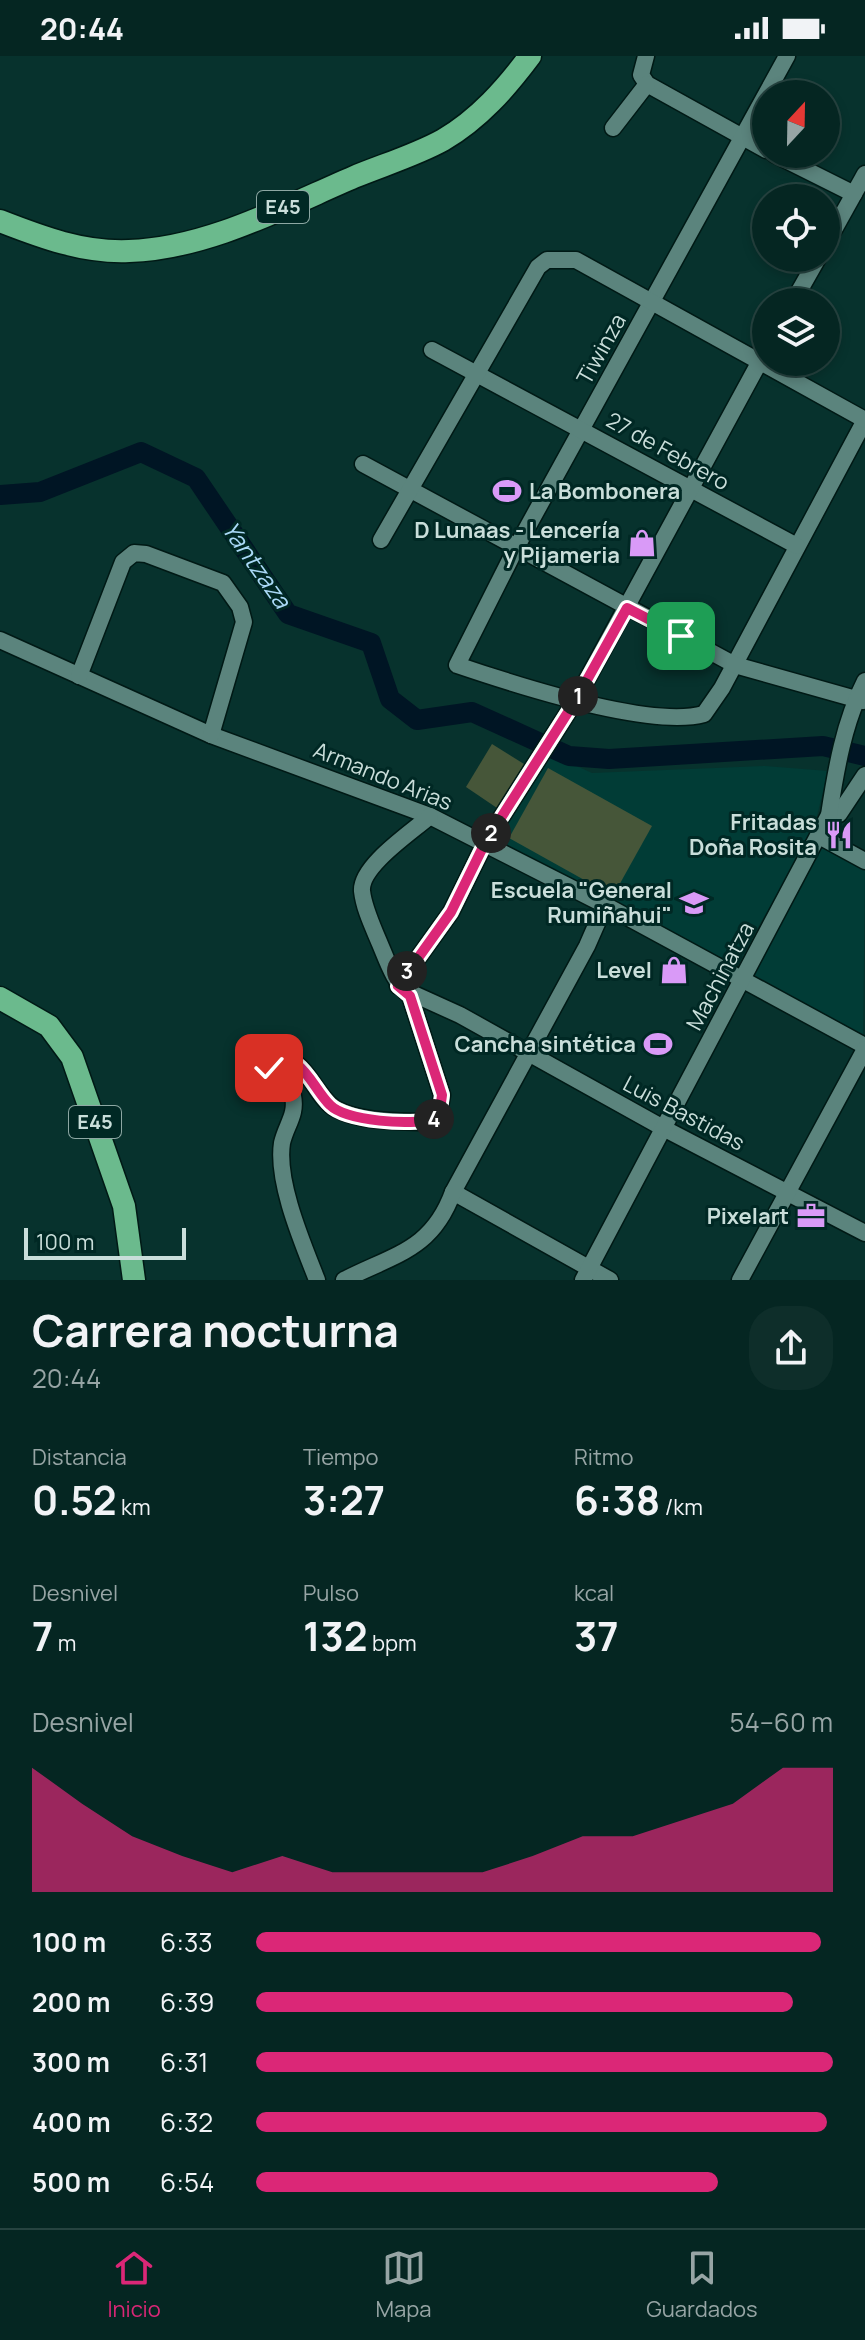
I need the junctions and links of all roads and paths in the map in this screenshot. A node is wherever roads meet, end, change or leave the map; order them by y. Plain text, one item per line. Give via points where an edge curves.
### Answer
1 (530, 56) edge
2 (646, 56) edge
3 (787, 56) edge
4 (647, 84) junction
5 (613, 128) dead end
6 (742, 137) junction
7 (752, 142) edge
8 (802, 168) edge
9 (865, 174) edge
10 (854, 194) junction
11 (840, 219) edge
12 (0, 221) edge
13 (653, 301) junction
14 (432, 350) dead end
15 (752, 350) edge
16 (478, 373) junction
17 (752, 376) edge
18 (796, 376) edge
19 (865, 420) edge
20 (583, 429) junction
21 (363, 464) dead end
22 (408, 488) junction
23 (692, 489) junction
24 (381, 540) dead end
25 (797, 546) junction
26 (516, 548) junction
27 (627, 608) junction
28 (0, 640) edge
29 (735, 665) junction
30 (79, 676) junction
31 (865, 681) edge
32 (537, 691) junction
33 (577, 698) junction
34 (860, 700) edge
35 (556, 732) junction
36 (211, 735) junction
37 (865, 775) edge
38 (829, 815) junction
39 (430, 816) junction
40 (819, 836) junction
41 (485, 843) junction
42 (865, 861) edge
43 (605, 905) junction
44 (742, 980) junction
45 (398, 986) junction
46 (0, 998) edge
47 (865, 1047) edge
48 (527, 1051) junction
49 (665, 1129) junction
50 (453, 1192) junction
51 (787, 1192) junction
52 (865, 1233) edge
53 (586, 1274) edge
54 (134, 1280) edge
55 (317, 1280) edge
56 (344, 1280) edge
57 (610, 1280) edge
58 (740, 1280) edge

1 - 12 highway, E45 via 479,114 442,140 189,241 130,252 91,249 47,240
2 - 4 street via 641,75
3 - 6 street, Tiwinza
4 - 5 street
4 - 6 street
6 - 7 street
6 - 13 street, Tiwinza
8 - 10 street
9 - 10 street
10 - 11 street
13 - 15 street
13 - 16 street via 576,260 547,260 538,267
13 - 20 street, Tiwinza
14 - 16 street, 27 de Febrero
16 - 20 street, 27 de Febrero
16 - 22 street
17 - 23 street
18 - 19 street
19 - 25 street
20 - 23 street, 27 de Febrero
20 - 26 street, Tiwinza
21 - 22 street
22 - 24 street
22 - 26 street
23 - 25 street, 27 de Febrero
23 - 27 street
25 - 29 street
26 - 27 street
26 - 32 street, Tiwinza via 457,665
27 - 29 street
27 - 33 street
28 - 30 street, Armando Arias
29 - 33 street via 712,705 695,716 664,719
29 - 34 street
30 - 36 street, Armando Arias
30 - 36 street via 123,562 134,553 223,583 244,622
31 - 34 street, Machinatza
32 - 33 street
32 - 35 street via 554,708
33 - 35 street
34 - 38 street, Machinatza via 836,766
35 - 41 street
36 - 39 street, Armando Arias
37 - 38 street via 839,814
38 - 40 street, Machinatza
39 - 41 street, Armando Arias
39 - 45 street via 366,874 361,889
40 - 42 street
40 - 44 street, Machinatza
41 - 43 street, Armando Arias
41 - 45 street via 451,912
43 - 44 street, Armando Arias
43 - 48 street
44 - 47 street, Armando Arias
44 - 49 street, Machinatza
45 - 48 street, Luis Bastidas
45 - 55 street via 410,996 442,1095 433,1119 344,1113 331,1106 297,1064 269,1060 269,1068 293,1096 283,1161 302,1248
46 - 54 highway, E45 via 49,1026 72,1057 124,1206
47 - 51 street
48 - 49 street, Luis Bastidas
48 - 50 street
49 - 51 street, Luis Bastidas
49 - 53 street, Machinatza
50 - 53 street
50 - 56 street via 443,1219 426,1239
51 - 52 street, Luis Bastidas
51 - 58 street
53 - 57 street

